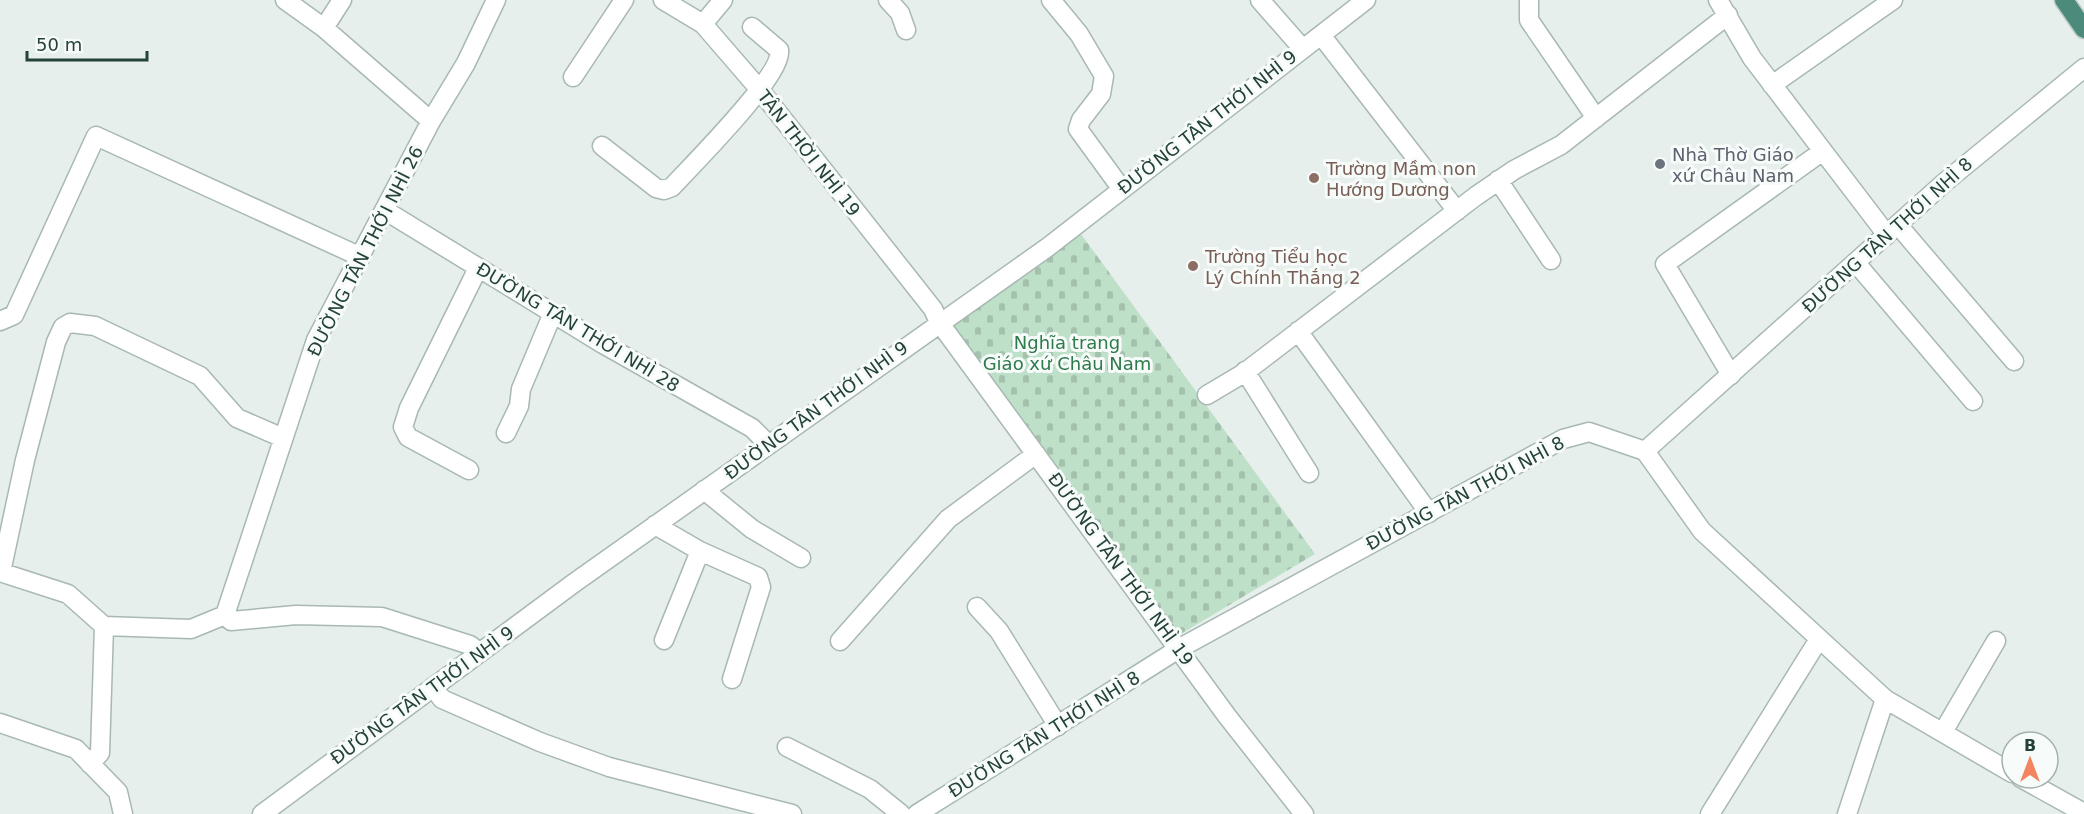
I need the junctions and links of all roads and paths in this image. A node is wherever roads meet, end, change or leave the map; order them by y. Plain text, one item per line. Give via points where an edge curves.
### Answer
1 (285, 0) edge
2 (342, 0) edge
3 (496, 0) edge
4 (624, 0) edge
5 (663, 0) edge
6 (723, 0) edge
7 (888, 0) edge
8 (1260, 0) edge
9 (1366, 0) edge
10 (1529, 0) edge
11 (1893, 0) edge
12 (2064, 0) edge
13 (1056, 2) edge
14 (1723, 7) edge
15 (703, 24) junction
16 (752, 27) dead end
17 (324, 28) junction
18 (2084, 28) edge
19 (906, 30) dead end
20 (1321, 35) junction
21 (1302, 48) junction
22 (2084, 68) edge
23 (573, 77) dead end
24 (1772, 85) junction
25 (760, 90) junction
26 (1596, 118) junction
27 (431, 121) junction
28 (602, 146) dead end
29 (1823, 151) junction
30 (1498, 180) junction
31 (1121, 188) junction
32 (1457, 211) junction
33 (386, 212) junction
34 (1893, 230) junction
35 (361, 257) junction
36 (1551, 260) dead end
37 (1856, 263) junction
38 (478, 268) junction
39 (553, 313) junction
40 (0, 321) edge
41 (939, 322) junction
42 (1298, 331) junction
43 (2014, 361) dead end
44 (1245, 371) junction
45 (1731, 375) junction
46 (1207, 395) dead end
47 (1973, 401) dead end
48 (506, 433) dead end
49 (283, 438) junction
50 (768, 444) junction
51 (1645, 450) junction
52 (1036, 454) junction
53 (469, 470) dead end
54 (1309, 473) dead end
55 (704, 490) junction
56 (1429, 513) junction
57 (655, 525) junction
58 (700, 552) junction
59 (801, 558) dead end
60 (1, 572) edge
61 (977, 606) dead end
62 (225, 615) junction
63 (104, 626) junction
64 (1818, 639) junction
65 (663, 640) dead end
66 (840, 641) dead end
67 (1996, 641) dead end
68 (1180, 648) junction
69 (480, 653) junction
70 (732, 680) dead end
71 (433, 687) junction
72 (1885, 699) junction
73 (0, 723) edge
74 (1058, 726) junction
75 (1943, 732) junction
76 (787, 747) dead end
77 (90, 764) junction
78 (2000, 765) edge
79 (2043, 790) edge
80 (2084, 813) edge
81 (123, 814) edge
82 (262, 814) edge
83 (792, 814) edge
84 (901, 814) edge
85 (917, 814) edge
86 (1304, 814) edge
87 (1710, 814) edge
88 (1847, 814) edge

1 - 17 street
2 - 17 street
3 - 27 street, ĐƯỜNG TÂN THỚI NHÌ 26 via 466,63
4 - 23 street
5 - 15 street, TÂN THỜI NHÌ 19
6 - 15 street
7 - 19 street via 900,13
8 - 21 street
9 - 20 street, ĐƯỜNG TÂN THỚI NHÌ 9
10 - 26 street via 1529,20
11 - 24 street
12 - 18 highway
13 - 31 street via 1104,76 1101,94 1078,129
14 - 24 street
14 - 26 street
15 - 25 street, TÂN THỜI NHÌ 19
16 - 25 street via 780,54
17 - 27 street
20 - 21 street, ĐƯỜNG TÂN THỚI NHÌ 9
20 - 32 street
21 - 31 street, ĐƯỜNG TÂN THỚI NHÌ 9
22 - 34 street, ĐƯỜNG TÂN THỚI NHÌ 8 via 1995,139
24 - 29 street
25 - 28 street via 672,187 664,190
25 - 41 street, TÂN THỜI NHÌ 19 via 933,309
26 - 30 street via 1561,146
27 - 33 street, ĐƯỜNG TÂN THỚI NHÌ 26
29 - 34 street
29 - 45 street via 1665,264
30 - 32 street
30 - 36 street
31 - 41 street, ĐƯỜNG TÂN THỚI NHÌ 9 via 1048,247
32 - 42 street
33 - 35 street, ĐƯỜNG TÂN THỚI NHÌ 26
33 - 38 street, ĐƯỜNG TÂN THỚI NHÌ 28
34 - 37 street, ĐƯỜNG TÂN THỚI NHÌ 8
34 - 43 street
35 - 40 street via 96,136 14,315
35 - 49 street, ĐƯỜNG TÂN THỚI NHÌ 26 via 316,340
37 - 45 street, ĐƯỜNG TÂN THỚI NHÌ 8
37 - 47 street
38 - 39 street, ĐƯỜNG TÂN THỚI NHÌ 28
38 - 53 street via 403,427 408,437
39 - 48 street
39 - 50 street, ĐƯỜNG TÂN THỚI NHÌ 28 via 752,428
41 - 50 street, ĐƯỜNG TÂN THỚI NHÌ 9
41 - 52 street, ĐƯỜNG TÂN THỚI NHÌ 19
42 - 44 street
42 - 56 street
44 - 46 street
44 - 54 street
45 - 51 street, ĐƯỜNG TÂN THỚI NHÌ 8
49 - 60 street via 237,418 200,376 95,326 70,323 63,327 56,342
49 - 62 street, ĐƯỜNG TÂN THỚI NHÌ 26
50 - 55 street, ĐƯỜNG TÂN THỚI NHÌ 9
51 - 56 street, ĐƯỜNG TÂN THỚI NHÌ 8 via 1582,432
51 - 64 street via 1702,531
52 - 66 street via 948,519
52 - 68 street, ĐƯỜNG TÂN THỚI NHÌ 19
55 - 57 street, ĐƯỜNG TÂN THỚI NHÌ 9
55 - 59 street via 761,536
56 - 68 street, ĐƯỜNG TÂN THỚI NHÌ 8
57 - 58 street
57 - 69 street, ĐƯỜNG TÂN THỚI NHÌ 9
58 - 65 street
58 - 70 street via 752,572 760,582
60 - 63 street via 68,594
61 - 74 street via 999,631
62 - 63 street via 191,629
62 - 69 street via 231,621 296,615 382,617 470,645
63 - 77 street via 100,753
64 - 72 street
64 - 87 street
67 - 75 street
68 - 74 street, ĐƯỜNG TÂN THỚI NHÌ 8
68 - 86 street, ĐƯỜNG TÂN THỚI NHÌ 19 via 1227,716
69 - 71 street, ĐƯỜNG TÂN THỚI NHÌ 9
71 - 82 street, ĐƯỜNG TÂN THỚI NHÌ 9
71 - 83 street via 442,699 540,742 609,766
72 - 75 street
72 - 88 street
73 - 77 street via 76,749
74 - 85 street, ĐƯỜNG TÂN THỚI NHÌ 8
75 - 78 street
76 - 84 street via 870,789
77 - 81 street via 118,792
79 - 80 street

